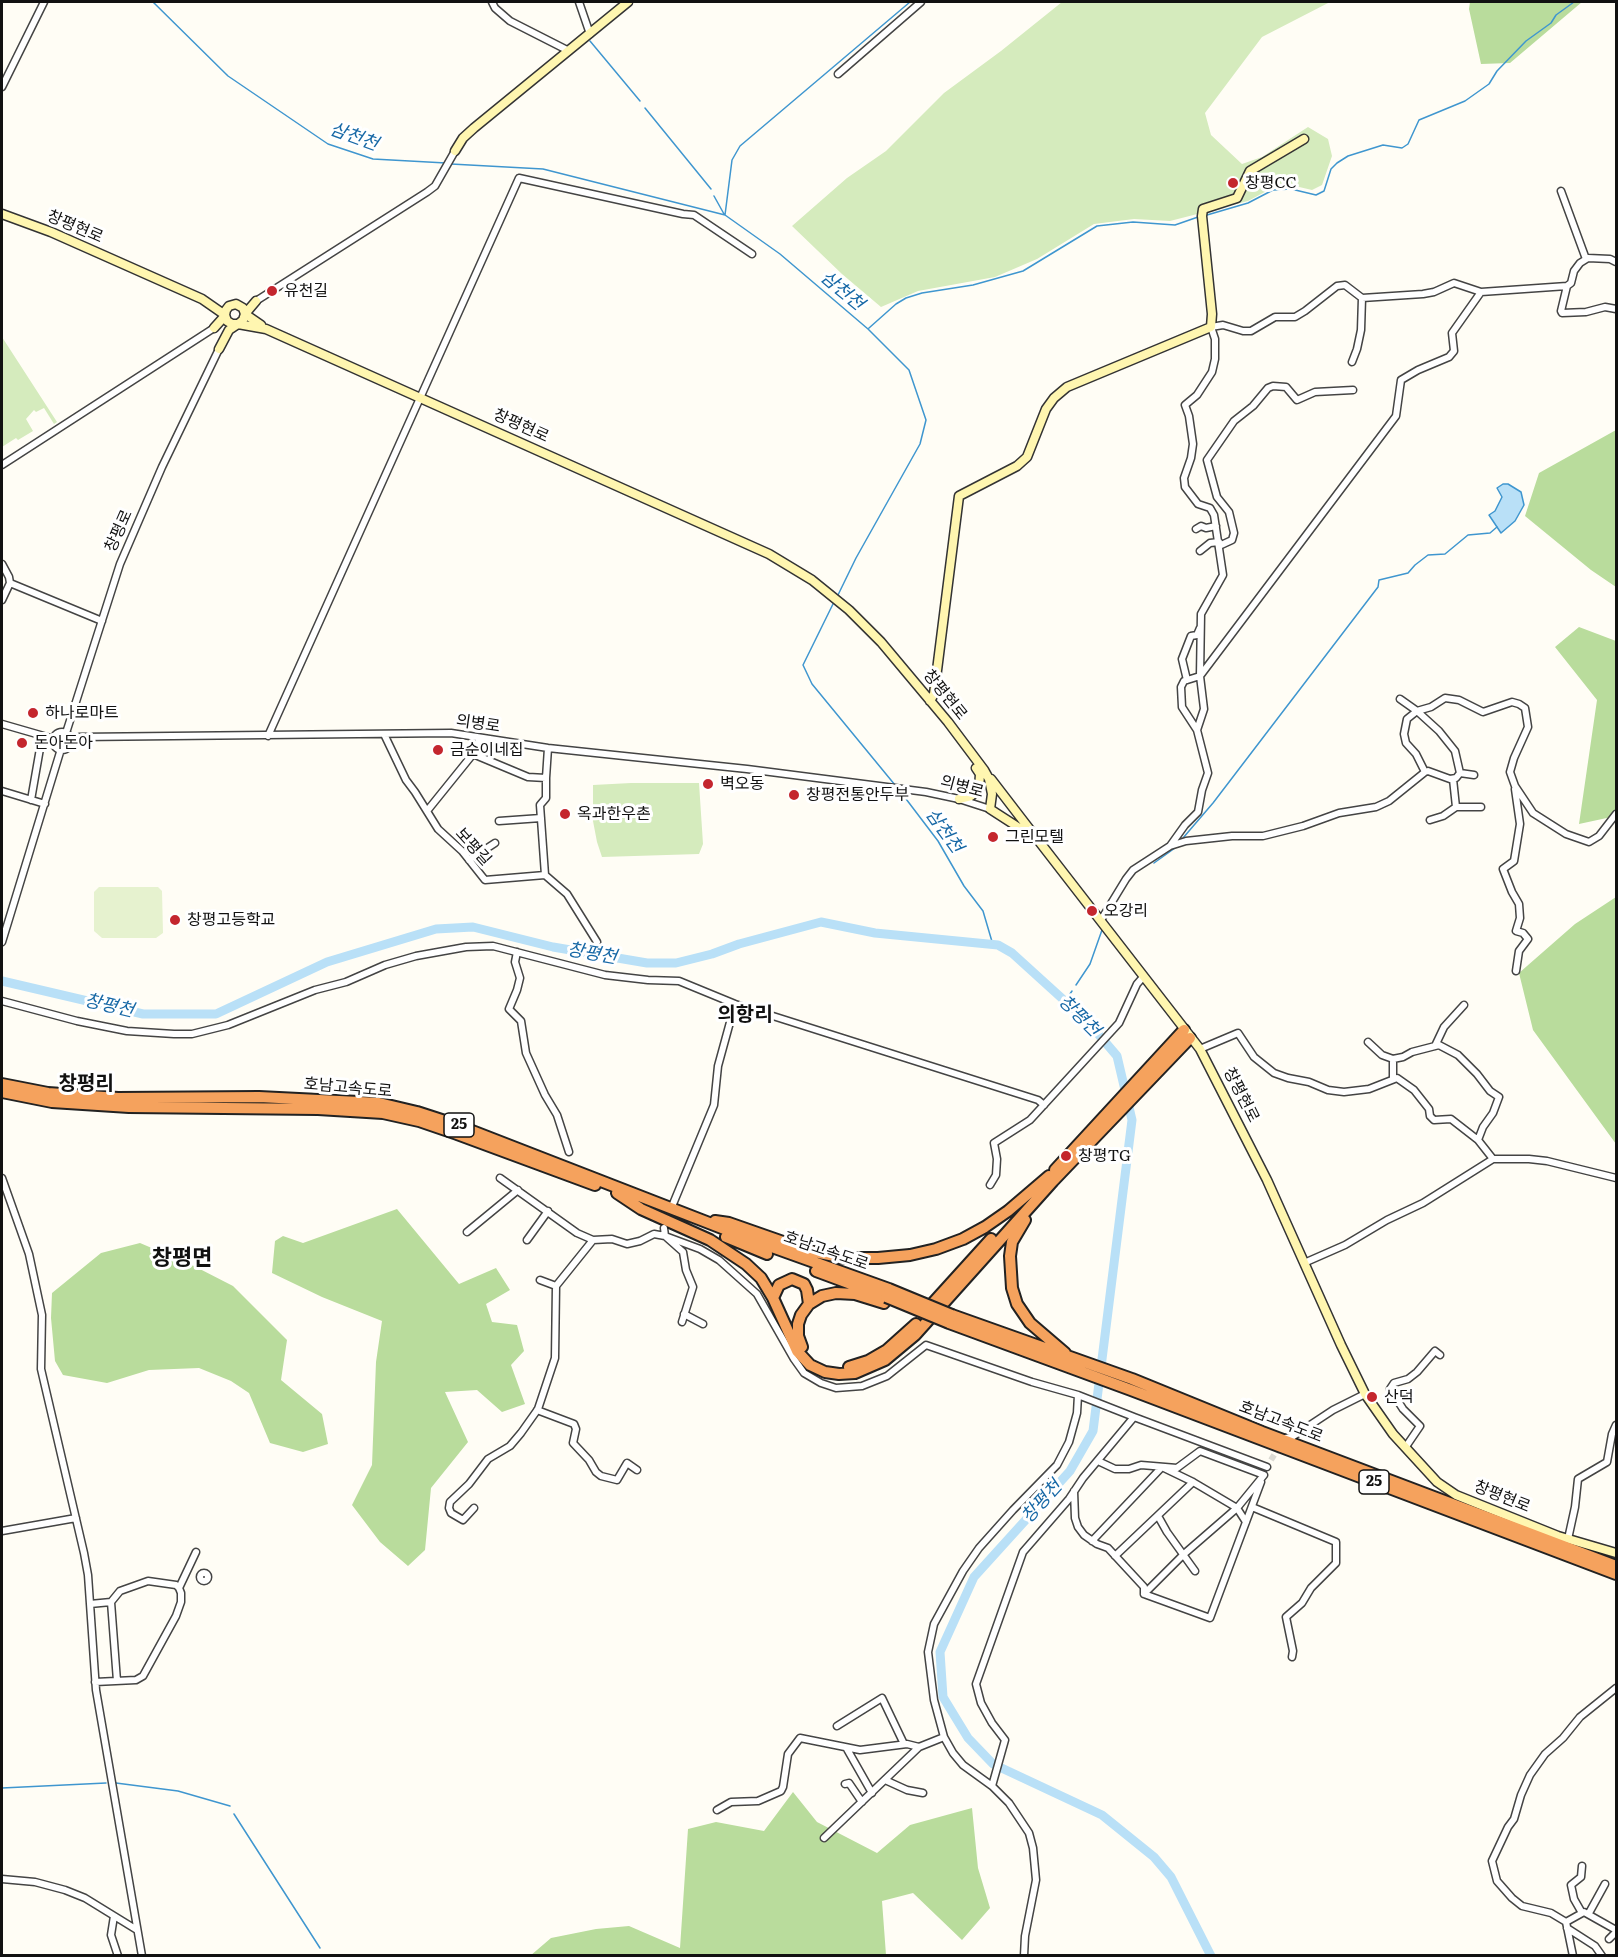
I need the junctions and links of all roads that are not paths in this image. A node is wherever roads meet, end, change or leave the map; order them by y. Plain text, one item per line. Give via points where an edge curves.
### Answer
1 (44, 2) edge
2 (492, 2) edge
3 (579, 2) edge
4 (628, 2) edge
5 (921, 2) edge
6 (590, 33) junction
7 (569, 51) junction
8 (838, 74) dead end
9 (2, 87) edge
10 (1304, 139) dead end
11 (455, 151) joint
12 (1561, 191) dead end
13 (2, 214) edge
14 (752, 254) dead end
15 (1586, 259) junction
16 (1617, 262) edge
17 (1567, 286) junction
18 (1481, 292) junction
19 (1362, 298) junction
20 (205, 301) junction
21 (256, 301) junction
22 (239, 305) junction
23 (229, 306) junction
24 (1617, 309) edge
25 (245, 314) junction
26 (226, 318) junction
27 (238, 324) junction
28 (1211, 327) junction
29 (214, 328) junction
30 (266, 329) junction
31 (219, 349) junction
32 (1352, 362) dead end
33 (1353, 390) dead end
34 (420, 397) junction
35 (2, 465) edge
36 (1216, 526) junction
37 (1196, 529) dead end
38 (1219, 544) junction
39 (1200, 550) dead end
40 (2, 564) edge
41 (9, 583) junction
42 (2, 600) edge
43 (102, 621) junction
44 (1201, 627) junction
45 (1200, 676) junction
46 (1187, 680) junction
47 (1400, 699) dead end
48 (930, 700) junction
49 (1417, 711) junction
50 (2, 724) edge
51 (1197, 730) junction
52 (66, 733) junction
53 (384, 734) junction
54 (268, 736) junction
55 (959, 736) junction
56 (42, 737) junction
57 (480, 738) junction
58 (54, 739) junction
59 (71, 741) junction
60 (548, 748) junction
61 (62, 749) junction
62 (473, 754) junction
63 (984, 770) junction
64 (1425, 772) junction
65 (1460, 773) junction
66 (1474, 775) dead end
67 (546, 778) junction
68 (1453, 779) junction
69 (1515, 786) junction
70 (2, 791) edge
71 (959, 799) junction
72 (31, 800) junction
73 (45, 804) junction
74 (1456, 807) junction
75 (1481, 807) dead end
76 (990, 809) junction
77 (427, 811) junction
78 (1617, 814) edge
79 (541, 818) junction
80 (1430, 820) dead end
81 (500, 821) dead end
82 (1038, 840) junction
83 (495, 843) dead end
84 (1170, 846) junction
85 (469, 860) junction
86 (545, 875) junction
87 (1101, 920) junction
88 (2, 942) edge
89 (597, 942) dead end
90 (517, 952) junction
91 (1516, 971) dead end
92 (1144, 976) junction
93 (2, 1001) edge
94 (735, 1004) junction
95 (1464, 1005) dead end
96 (1187, 1034) junction
97 (1368, 1042) dead end
98 (1435, 1046) junction
99 (1200, 1049) junction
100 (1393, 1059) junction
101 (1393, 1078) junction
102 (3, 1088) edge
103 (1044, 1105) junction
104 (1478, 1140) junction
105 (569, 1152) dead end
106 (1492, 1159) junction
107 (2, 1178) edge
108 (500, 1178) dead end
109 (1617, 1178) edge
110 (1051, 1179) junction
111 (990, 1185) dead end
112 (518, 1190) junction
113 (617, 1193) junction
114 (673, 1203) dead end
115 (548, 1211) junction
116 (696, 1218) junction
117 (664, 1228) dead end
118 (467, 1232) dead end
119 (665, 1236) junction
120 (527, 1240) dead end
121 (593, 1240) junction
122 (1304, 1263) junction
123 (540, 1280) dead end
124 (556, 1286) junction
125 (887, 1296) junction
126 (773, 1298) junction
127 (809, 1304) junction
128 (684, 1314) junction
129 (682, 1322) dead end
130 (703, 1324) dead end
131 (1440, 1355) dead end
132 (1073, 1364) junction
133 (1131, 1384) junction
134 (1365, 1394) junction
135 (1080, 1396) junction
136 (537, 1410) junction
137 (1134, 1418) junction
138 (1617, 1425) edge
139 (1285, 1438) tunnel mouth
140 (1405, 1448) junction
141 (1272, 1460) tunnel mouth
142 (1098, 1461) junction
143 (1162, 1467) junction
144 (1267, 1467) junction
145 (637, 1470) dead end
146 (1264, 1475) junction
147 (1193, 1482) junction
148 (1074, 1491) junction
149 (1252, 1507) junction
150 (474, 1508) dead end
151 (1237, 1508) junction
152 (1158, 1516) junction
153 (76, 1518) junction
154 (1246, 1522) junction
155 (2, 1531) edge
156 (1568, 1539) junction
157 (1092, 1541) junction
158 (196, 1552) dead end
159 (1617, 1553) edge
160 (1184, 1554) junction
161 (1115, 1556) junction
162 (1617, 1566) edge
163 (189, 1570) junction
164 (1195, 1571) dead end
165 (1617, 1574) edge
166 (200, 1575) dead end
167 (179, 1588) junction
168 (1144, 1594) junction
169 (111, 1602) junction
170 (90, 1604) junction
171 (1292, 1657) dead end
172 (117, 1681) junction
173 (95, 1682) junction
174 (1617, 1688) edge
175 (837, 1726) dead end
176 (944, 1737) junction
177 (904, 1744) junction
178 (919, 1747) junction
179 (847, 1749) junction
180 (885, 1780) junction
181 (845, 1784) dead end
182 (992, 1786) junction
183 (873, 1793) junction
184 (923, 1793) dead end
185 (862, 1802) junction
186 (717, 1810) dead end
187 (824, 1838) dead end
188 (1582, 1866) dead end
189 (2, 1879) edge
190 (1605, 1884) dead end
191 (1586, 1913) junction
192 (114, 1916) junction
193 (1567, 1925) junction
194 (137, 1929) junction
195 (1617, 1931) edge
196 (1609, 1939) dead end
197 (118, 1956) edge
198 (142, 1956) edge
199 (1024, 1956) edge
200 (1573, 1956) edge
201 (1602, 1956) edge

1 - 9 street
2 - 7 street via 510,21
3 - 6 street
4 - 6 main road
5 - 8 street
6 - 7 main road
7 - 11 main road via 468,133
10 - 28 main road via 1250,171 1237,198 1203,209
11 - 21 street via 435,186
12 - 15 street
13 - 20 main road, 창평현로
14 - 34 street via 694,215 519,178
15 - 16 street
15 - 17 street
17 - 18 street
17 - 24 street via 1562,314 1605,307
18 - 19 street via 1454,283 1423,294
18 - 45 street via 1452,333 1454,351 1401,380 1396,416
19 - 28 street via 1345,285 1337,286 1295,317 1275,317 1251,331 1224,325
19 - 32 street via 1361,330
20 - 23 main road
20 - 26 main road
20 - 29 main road via 215,315
21 - 22 main road
21 - 25 main road
21 - 30 main road via 254,314
22 - 23 main road
22 - 25 main road
23 - 26 main road
25 - 27 main road
25 - 30 main road
26 - 27 main road
26 - 29 main road
26 - 31 main road
27 - 30 main road
27 - 31 main road via 229,330
28 - 36 street via 1215,339 1212,372 1185,405 1192,444 1184,478 1185,487 1198,504 1210,508
28 - 48 main road via 1067,387 1046,409 1027,457 959,496 934,694
29 - 35 street
30 - 31 main road via 241,329
30 - 34 main road, 창평현로
31 - 43 street, 창평로 via 120,564
33 - 38 street via 1315,392 1298,400 1286,387 1273,386 1234,421 1207,460 1217,497 1229,512 1234,533 1232,540
34 - 48 main road, 창평현로 via 769,554 849,610
34 - 54 street
36 - 37 street
36 - 38 street
38 - 39 street via 1210,543
38 - 44 street via 1223,575 1201,614
40 - 41 street
41 - 42 street
41 - 43 street
43 - 52 street, 창평로
44 - 45 street
44 - 46 street via 1197,635 1191,636 1182,659
45 - 46 street
45 - 51 street via 1204,709
46 - 51 street via 1180,687 1180,698
47 - 49 street
48 - 55 main road, 창평현로
49 - 64 street via 1407,719 1404,734
49 - 65 street via 1453,746
49 - 69 street via 1449,698 1483,712 1512,702 1522,705 1528,727 1511,767
50 - 56 street
51 - 84 street via 1208,773 1198,812
52 - 58 street via 57,734
52 - 59 street
53 - 54 street, 의병로
53 - 57 street, 의병로 via 440,733
53 - 77 street, 보평길 via 406,780
54 - 59 street, 의병로 via 80,737
55 - 63 main road, 창평현로
55 - 71 main road via 981,774 979,789
56 - 58 street
56 - 72 street
57 - 60 street, 의병로
57 - 62 street
58 - 61 street
59 - 61 street
60 - 67 street
60 - 71 street, 의병로 via 747,769
61 - 73 street
62 - 67 street via 528,777
62 - 77 street
63 - 76 main road, 창평현로 via 992,794
63 - 82 main road
64 - 68 street
64 - 84 street via 1376,807 1339,813 1263,836 1232,836
65 - 66 street
65 - 68 street
67 - 79 street
68 - 74 street
69 - 78 street via 1533,813 1566,834 1589,842
69 - 91 street via 1520,824 1514,861 1503,869 1519,904 1516,931 1528,939 1519,951
70 - 72 street
71 - 76 street, 의병로
72 - 73 street
73 - 88 street
74 - 75 street
74 - 80 street
76 - 82 main road, 창평현로
77 - 85 street, 보평길 via 438,829
79 - 81 street
79 - 86 street
82 - 87 main road, 창평현로
83 - 85 street
84 - 87 street via 1133,870
85 - 86 street, 보평길 via 485,880
86 - 89 street via 567,894
87 - 92 main road, 창평현로
90 - 93 street via 493,946 416,956 228,1025 192,1034 127,1031
90 - 94 street via 605,975 679,981
90 - 105 street via 515,962 520,978 509,1009 520,1021 526,1053 565,1133
92 - 96 main road, 창평현로
92 - 103 street via 1116,1026
94 - 103 street
94 - 114 street via 718,1066 714,1105
95 - 98 street via 1444,1027
96 - 99 main road, 창평현로
96 - 110 highway via 1145,1071
96 - 110 highway via 1095,1140
97 - 100 street
98 - 100 street
98 - 104 street via 1458,1055 1499,1097
99 - 101 street via 1238,1033 1254,1057 1274,1072 1329,1090 1369,1089
99 - 122 main road, 창평현로
100 - 101 street
101 - 104 street via 1414,1090 1434,1120 1451,1119
102 - 113 highway, 호남고속도로 / 25 via 52,1102 383,1113 438,1127
102 - 116 highway, 호남고속도로 / 25 via 118,1098 259,1097 379,1102 454,1124
103 - 111 street via 1030,1120 994,1143 996,1175
104 - 106 street
106 - 109 street via 1547,1161
106 - 122 street via 1423,1203
107 - 153 street via 29,1254 42,1315 41,1369
108 - 112 street
110 - 116 highway via 963,1239 910,1255 836,1256 788,1245 729,1223
110 - 126 highway via 915,1335 885,1360 867,1369 839,1374 810,1365 797,1351
110 - 127 highway via 887,1350 852,1367 838,1368 812,1359 798,1336 798,1324
110 - 132 highway via 1012,1242 1010,1272 1017,1304 1030,1323
112 - 115 street
112 - 118 street
113 - 125 highway, 호남고속도로 / 25 via 750,1247
113 - 126 highway via 641,1209 727,1250 761,1278
115 - 120 street
115 - 121 street
116 - 125 highway, 호남고속도로 / 25
117 - 119 street
119 - 121 street via 654,1234 627,1244 612,1239
119 - 128 street via 683,1252 693,1287
119 - 135 street via 719,1260 741,1277 757,1294 804,1373 821,1383 836,1388 862,1386 887,1376 926,1345
121 - 124 street
122 - 134 main road, 창평현로
123 - 124 street
124 - 136 street via 555,1358
125 - 127 highway via 836,1293
125 - 132 highway, 호남고속도로 / 25, bridge
126 - 127 highway via 779,1285 792,1279 804,1284
128 - 129 street
128 - 130 street
131 - 140 street via 1435,1351 1417,1372 1390,1389 1420,1426
132 - 133 highway, 호남고속도로 / 25
133 - 162 highway, 호남고속도로 / 25
133 - 165 highway, 호남고속도로 / 25
134 - 139 street
134 - 140 main road, 창평현로
135 - 137 street
135 - 176 street via 1069,1442 1057,1465 979,1548 934,1624 928,1652 930,1679
136 - 145 street via 574,1424 573,1443 601,1476 617,1480 627,1463
136 - 150 street via 510,1446 488,1459 449,1508 463,1520
137 - 142 street
137 - 144 street
138 - 156 street via 1607,1462 1578,1479
140 - 156 main road, 창평현로 via 1446,1489
141 - 144 street
142 - 143 street via 1115,1469
142 - 148 street
143 - 146 street via 1177,1468 1200,1451
143 - 147 street
143 - 157 street
144 - 146 street
146 - 149 street
146 - 151 street
147 - 151 street
147 - 152 street
148 - 157 street via 1078,1527
148 - 182 street via 1023,1552 976,1684 981,1703 1005,1740
149 - 154 street
149 - 171 street via 1336,1542 1336,1563 1286,1617
151 - 154 street
151 - 160 street
152 - 160 street
152 - 161 street
153 - 155 street
153 - 170 street
154 - 168 street via 1210,1618
156 - 159 main road, 창평현로
157 - 161 street
158 - 163 street
160 - 164 street
160 - 168 street
161 - 168 street via 1144,1587
163 - 166 street
163 - 167 street
167 - 169 street via 148,1581 120,1591
167 - 172 street via 181,1602 176,1616 143,1676
169 - 170 street
169 - 172 street
170 - 173 street
172 - 173 street
173 - 194 street
174 - 193 street via 1580,1717 1540,1761 1492,1861 1497,1881 1512,1898 1522,1906 1551,1913
175 - 177 street via 882,1698
176 - 178 street
176 - 182 street via 957,1759
177 - 178 street
177 - 179 street
178 - 180 street
179 - 183 street
179 - 186 street via 800,1738 788,1754 781,1791 758,1801 731,1802
180 - 183 street
180 - 184 street
181 - 185 street via 849,1783
182 - 199 street via 1020,1818 1033,1848 1036,1880
183 - 185 street
185 - 187 street
188 - 191 street via 1581,1877 1571,1885 1574,1899
189 - 192 street via 65,1890
190 - 191 street
191 - 193 street
191 - 195 street
192 - 194 street
192 - 197 street via 111,1935
193 - 200 street
193 - 201 street
194 - 198 street
195 - 196 street

